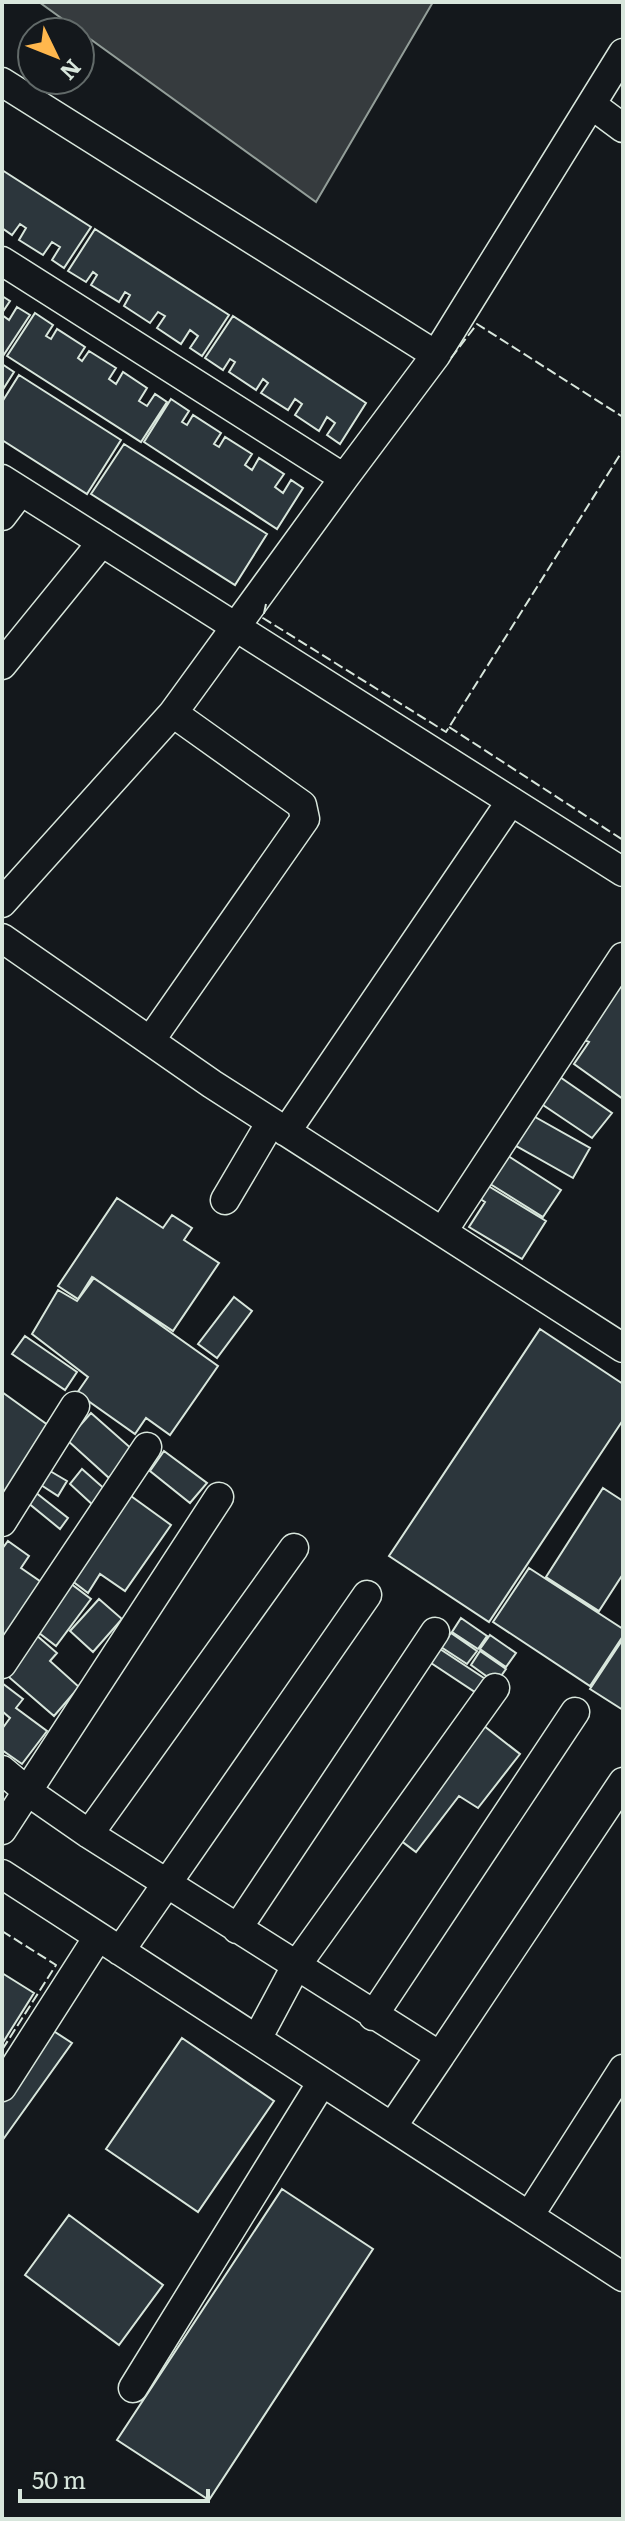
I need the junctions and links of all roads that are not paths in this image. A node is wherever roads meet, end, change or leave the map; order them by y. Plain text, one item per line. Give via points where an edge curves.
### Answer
1 (623, 53) edge
2 (2, 82) edge
3 (592, 105) junction
4 (623, 128) edge
5 (2, 261) edge
6 (436, 355) junction
7 (344, 478) junction
8 (12, 485) edge
9 (2, 516) edge
10 (102, 542) junction
11 (235, 627) junction
12 (2, 665) edge
13 (173, 713) junction
14 (511, 801) junction
15 (623, 872) edge
16 (2, 903) edge
17 (2, 938) edge
18 (623, 957) edge
19 (150, 1041) junction
20 (279, 1127) junction
21 (225, 1200) dead end
22 (443, 1231) junction
23 (623, 1348) edge
24 (75, 1406) dead end
25 (147, 1447) dead end
26 (219, 1497) dead end
27 (2, 1522) edge
28 (294, 1548) dead end
29 (367, 1595) dead end
30 (435, 1632) dead end
31 (2, 1664) edge
32 (495, 1688) dead end
33 (575, 1712) dead end
34 (2, 1770) edge
35 (623, 1782) edge
36 (27, 1791) junction
37 (2, 1830) edge
38 (89, 1834) junction
39 (4, 1880) edge
40 (165, 1883) junction
41 (237, 1929) junction
42 (109, 1944) junction
43 (296, 1966) junction
44 (373, 2016) junction
45 (257, 2039) junction
46 (440, 2056) junction
47 (623, 2069) edge
48 (322, 2082) junction
49 (2, 2087) edge
50 (392, 2127) junction
51 (529, 2216) junction
52 (623, 2277) edge
53 (133, 2388) dead end

1 - 3 street
2 - 6 street
3 - 4 street
3 - 6 street
5 - 7 street
6 - 7 street
7 - 11 street
8 - 9 street
8 - 10 street
10 - 11 street
10 - 12 street
11 - 13 street
11 - 14 street
13 - 16 street
13 - 19 street via 302,805 305,819
14 - 15 street
14 - 20 street
17 - 19 street
18 - 22 street
19 - 20 street
20 - 21 street
20 - 22 street
22 - 23 street
24 - 27 street
25 - 31 street
26 - 36 street
28 - 38 street
29 - 40 street
30 - 41 street
32 - 43 street
33 - 44 street
34 - 36 street
35 - 46 street
36 - 37 street
36 - 38 street
38 - 40 street
39 - 42 street
40 - 41 street
40 - 42 street
41 - 43 street
42 - 45 street
42 - 49 street
43 - 44 street
43 - 45 street
44 - 46 street
45 - 48 street
46 - 50 street
47 - 51 street
48 - 50 street
48 - 53 street
50 - 51 street
51 - 52 street

